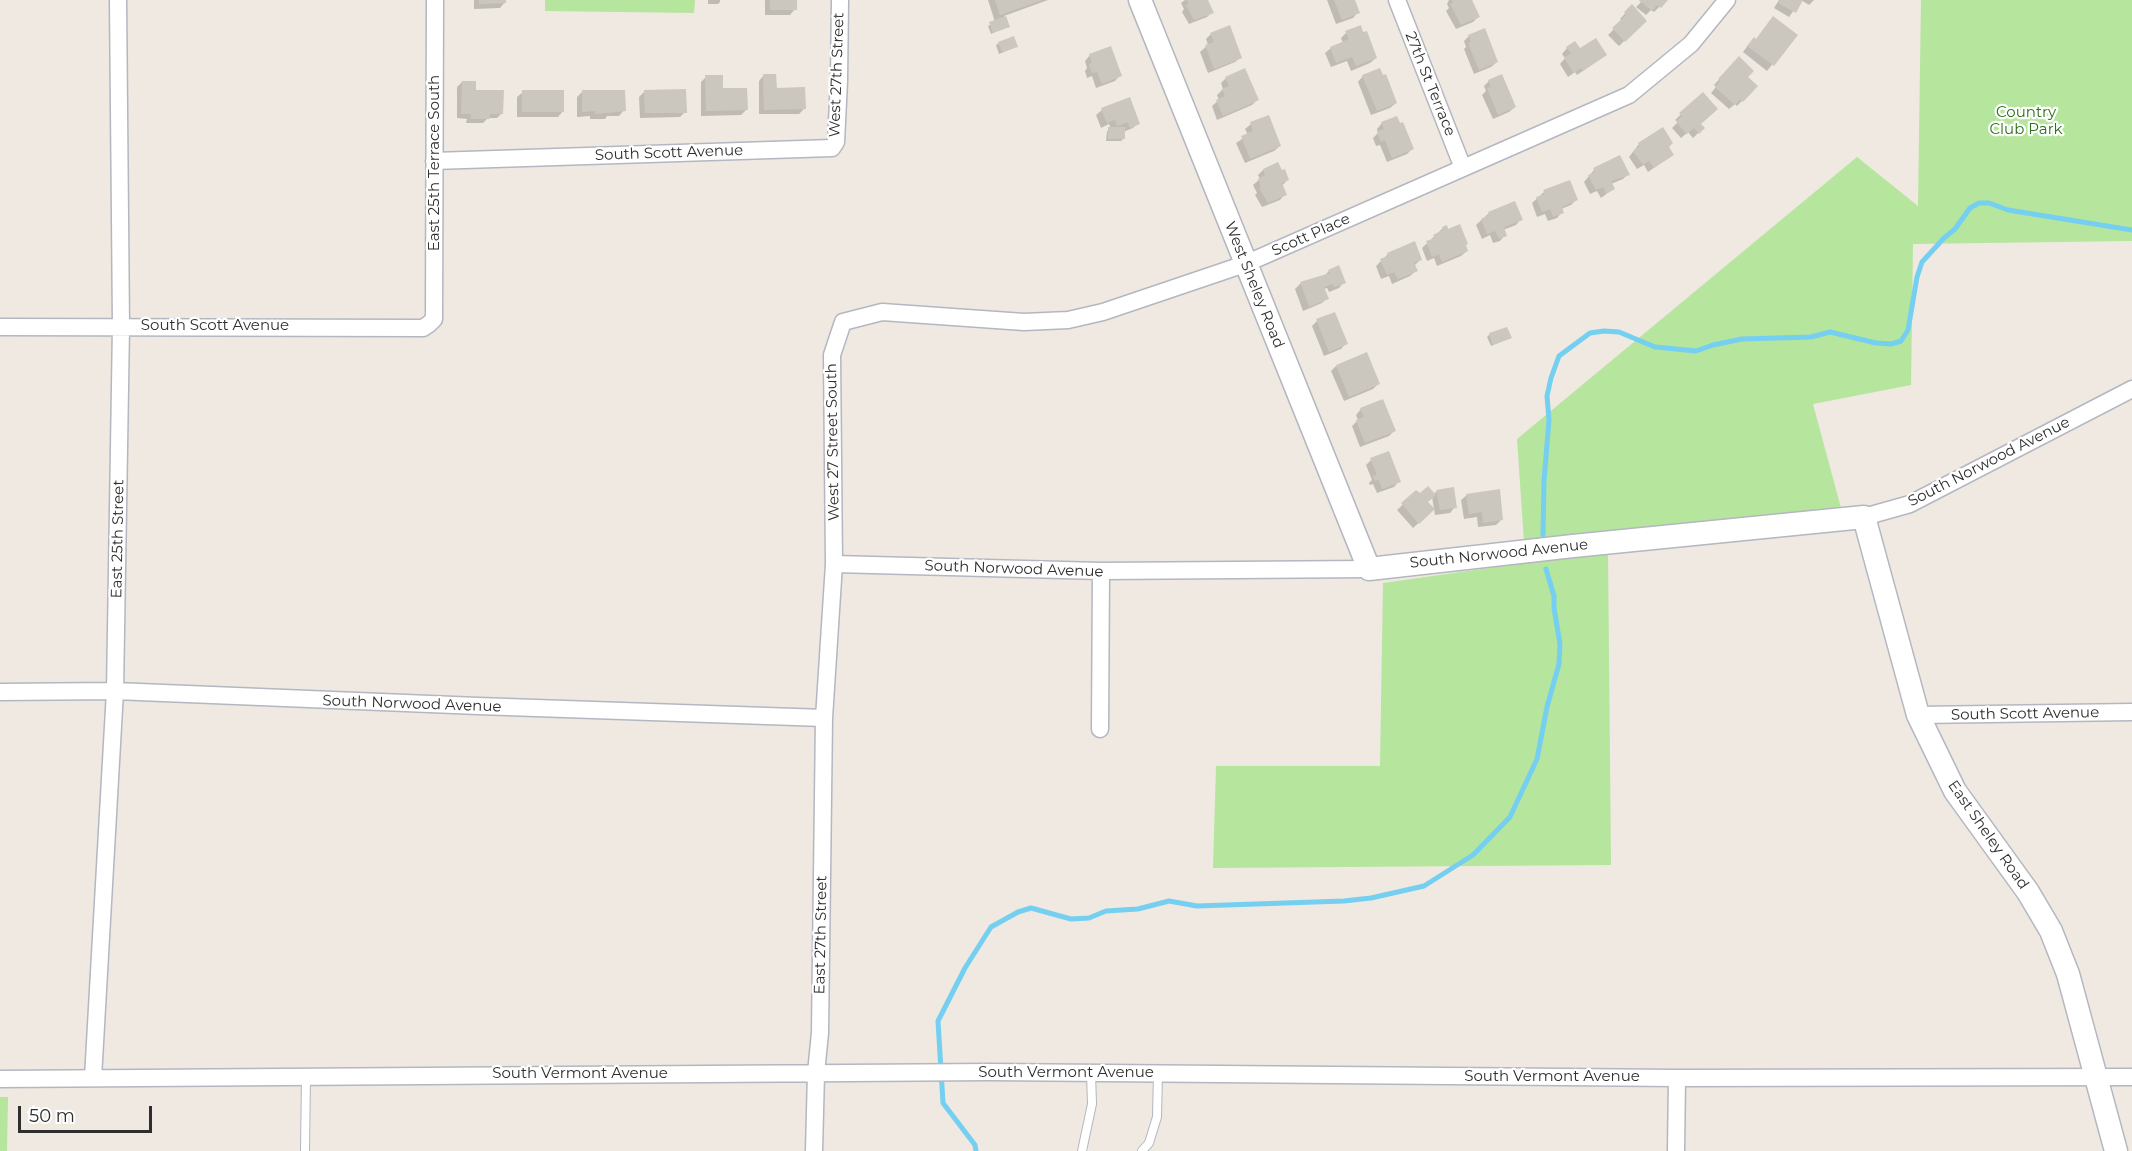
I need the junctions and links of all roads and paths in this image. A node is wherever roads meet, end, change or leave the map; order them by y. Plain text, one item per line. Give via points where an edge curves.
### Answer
1 (118, 0) edge
2 (435, 0) edge
3 (840, 0) edge
4 (1140, 0) edge
5 (1397, 0) edge
6 (1727, 0) edge
7 (832, 148) joint
8 (434, 160) junction
9 (1463, 168) junction
10 (1245, 264) junction
11 (843, 322) joint
12 (429, 324) joint
13 (121, 326) junction
14 (0, 327) edge
15 (2132, 389) edge
16 (1863, 517) junction
17 (834, 564) junction
18 (1369, 569) junction
19 (1101, 571) junction
20 (115, 691) junction
21 (0, 692) edge
22 (2132, 712) edge
23 (1917, 715) junction
24 (824, 718) junction
25 (1100, 729) dead end
26 (816, 1073) junction
27 (1091, 1073) junction
28 (1158, 1073) junction
29 (306, 1076) junction
30 (2096, 1077) junction
31 (2132, 1077) edge
32 (93, 1078) junction
33 (1677, 1078) junction
34 (0, 1079) edge
35 (305, 1151) edge
36 (813, 1151) edge
37 (1082, 1151) edge
38 (1142, 1151) edge
39 (1676, 1151) edge
40 (2116, 1151) edge

1 - 13 street, East 25th Street
2 - 8 street, East 25th Terrace South
3 - 7 street, West 27th Street via 836,142
4 - 10 street, West Sheley Road
5 - 9 street, 27th St Terrace
6 - 9 street, Scott Place via 1691,44 1629,95
7 - 8 street, South Scott Avenue
8 - 12 street, East 25th Terrace South via 434,319
9 - 10 street, Scott Place
10 - 11 street, Scott Place via 1068,320 1024,322 882,312
10 - 18 street, West Sheley Road
11 - 17 street, West 27 Street South via 832,355
12 - 13 street, South Scott Avenue via 423,328
13 - 14 street, South Scott Avenue
13 - 20 street, East 25th Street
15 - 16 street, South Norwood Avenue via 1910,504
16 - 18 street, South Norwood Avenue
16 - 23 street, East Sheley Road
17 - 19 street, South Norwood Avenue
17 - 24 street, West 27 Street South
18 - 19 street, South Norwood Avenue
19 - 25 street
20 - 21 street, South Norwood Avenue
20 - 24 street, South Norwood Avenue
20 - 32 street, East 25th Street
22 - 23 street, South Scott Avenue
23 - 30 street, East Sheley Road via 1955,791 2028,892 2051,932 2068,974
24 - 26 street, East 27th Street via 820,1034
26 - 27 street, South Vermont Avenue
26 - 29 street, South Vermont Avenue
26 - 36 street, East 27th Street
27 - 28 street, South Vermont Avenue
27 - 37 lane via 1092,1104
28 - 33 street, South Vermont Avenue
28 - 38 lane via 1157,1117 1149,1143
29 - 32 street, South Vermont Avenue
29 - 35 lane
30 - 31 street, South Vermont Avenue
30 - 33 street, South Vermont Avenue
30 - 40 street, East Sheley Road
32 - 34 street, South Vermont Avenue
33 - 39 street

